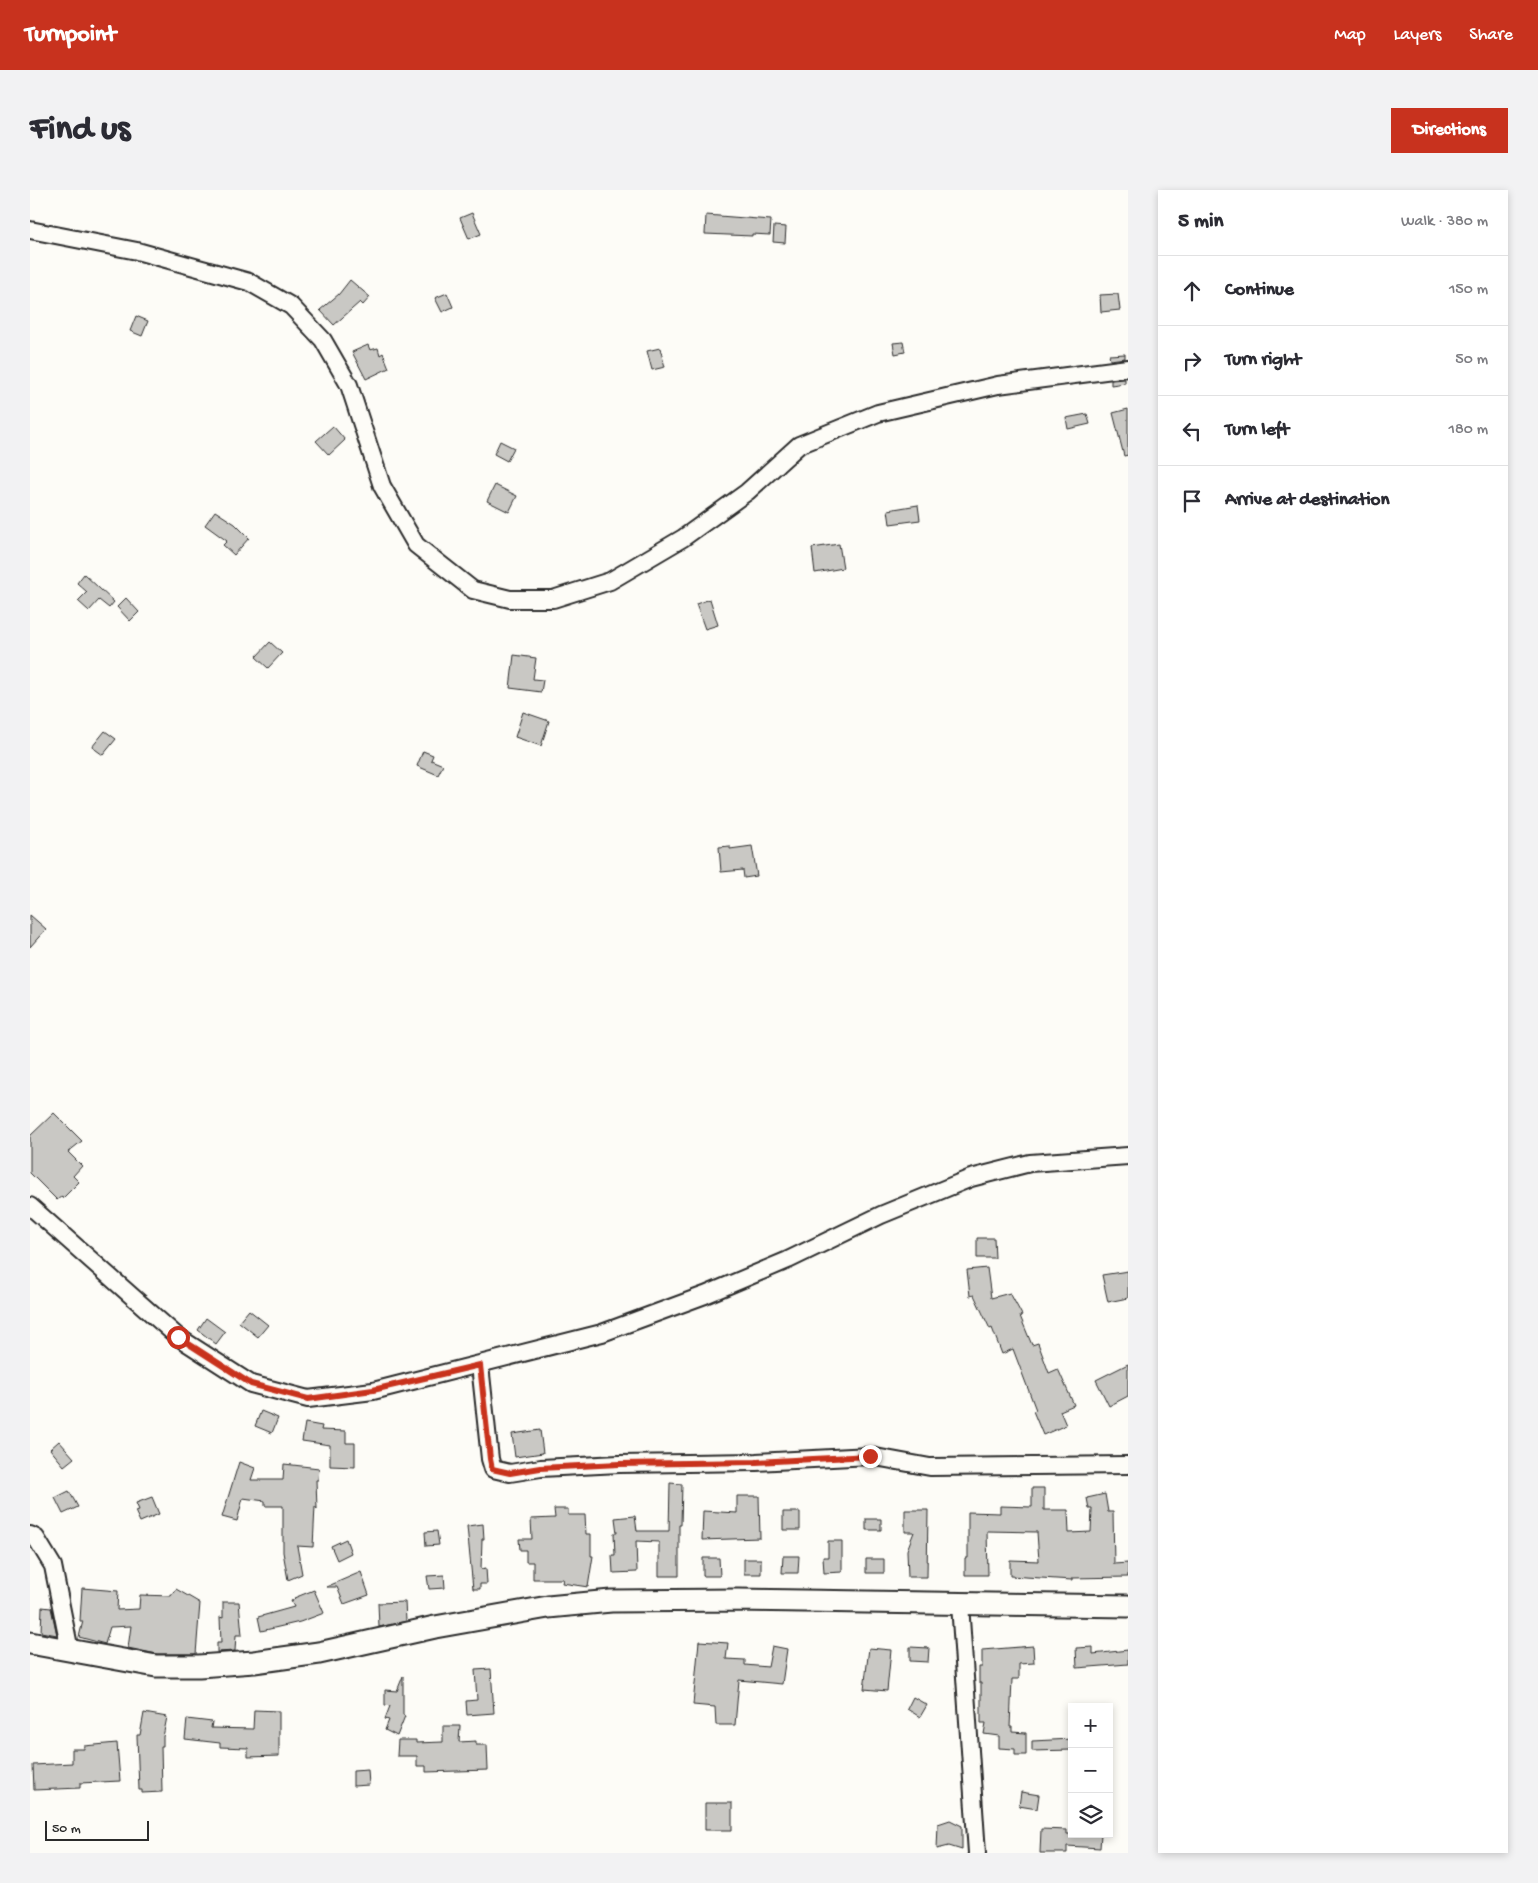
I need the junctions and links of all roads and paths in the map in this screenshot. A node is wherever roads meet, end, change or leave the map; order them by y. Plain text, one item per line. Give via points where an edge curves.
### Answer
1 (30, 230) edge
2 (1128, 368) edge
3 (1128, 1156) edge
4 (30, 1206) edge
5 (480, 1365) junction
6 (1128, 1465) edge
7 (30, 1521) edge
8 (33, 1537) edge
9 (960, 1604) junction
10 (1128, 1606) edge
11 (30, 1643) edge
12 (70, 1651) junction
13 (977, 1853) edge

1 - 2 street via 137,251 249,282 291,306 323,340 349,385 382,486 416,545 473,590 510,599 553,599 610,581 683,538 747,492 800,445 878,413 998,385
3 - 5 street via 1030,1163 971,1178 705,1295 602,1333
4 - 5 street via 178,1337 251,1384 308,1399 373,1390
5 - 6 street via 492,1469 510,1473 540,1468 619,1464 870,1456 930,1468
7 - 8 street
8 - 12 street via 53,1566
9 - 10 main road
9 - 12 main road via 738,1600 611,1601 548,1606 319,1653 199,1666 156,1666
9 - 13 street
11 - 12 main road

